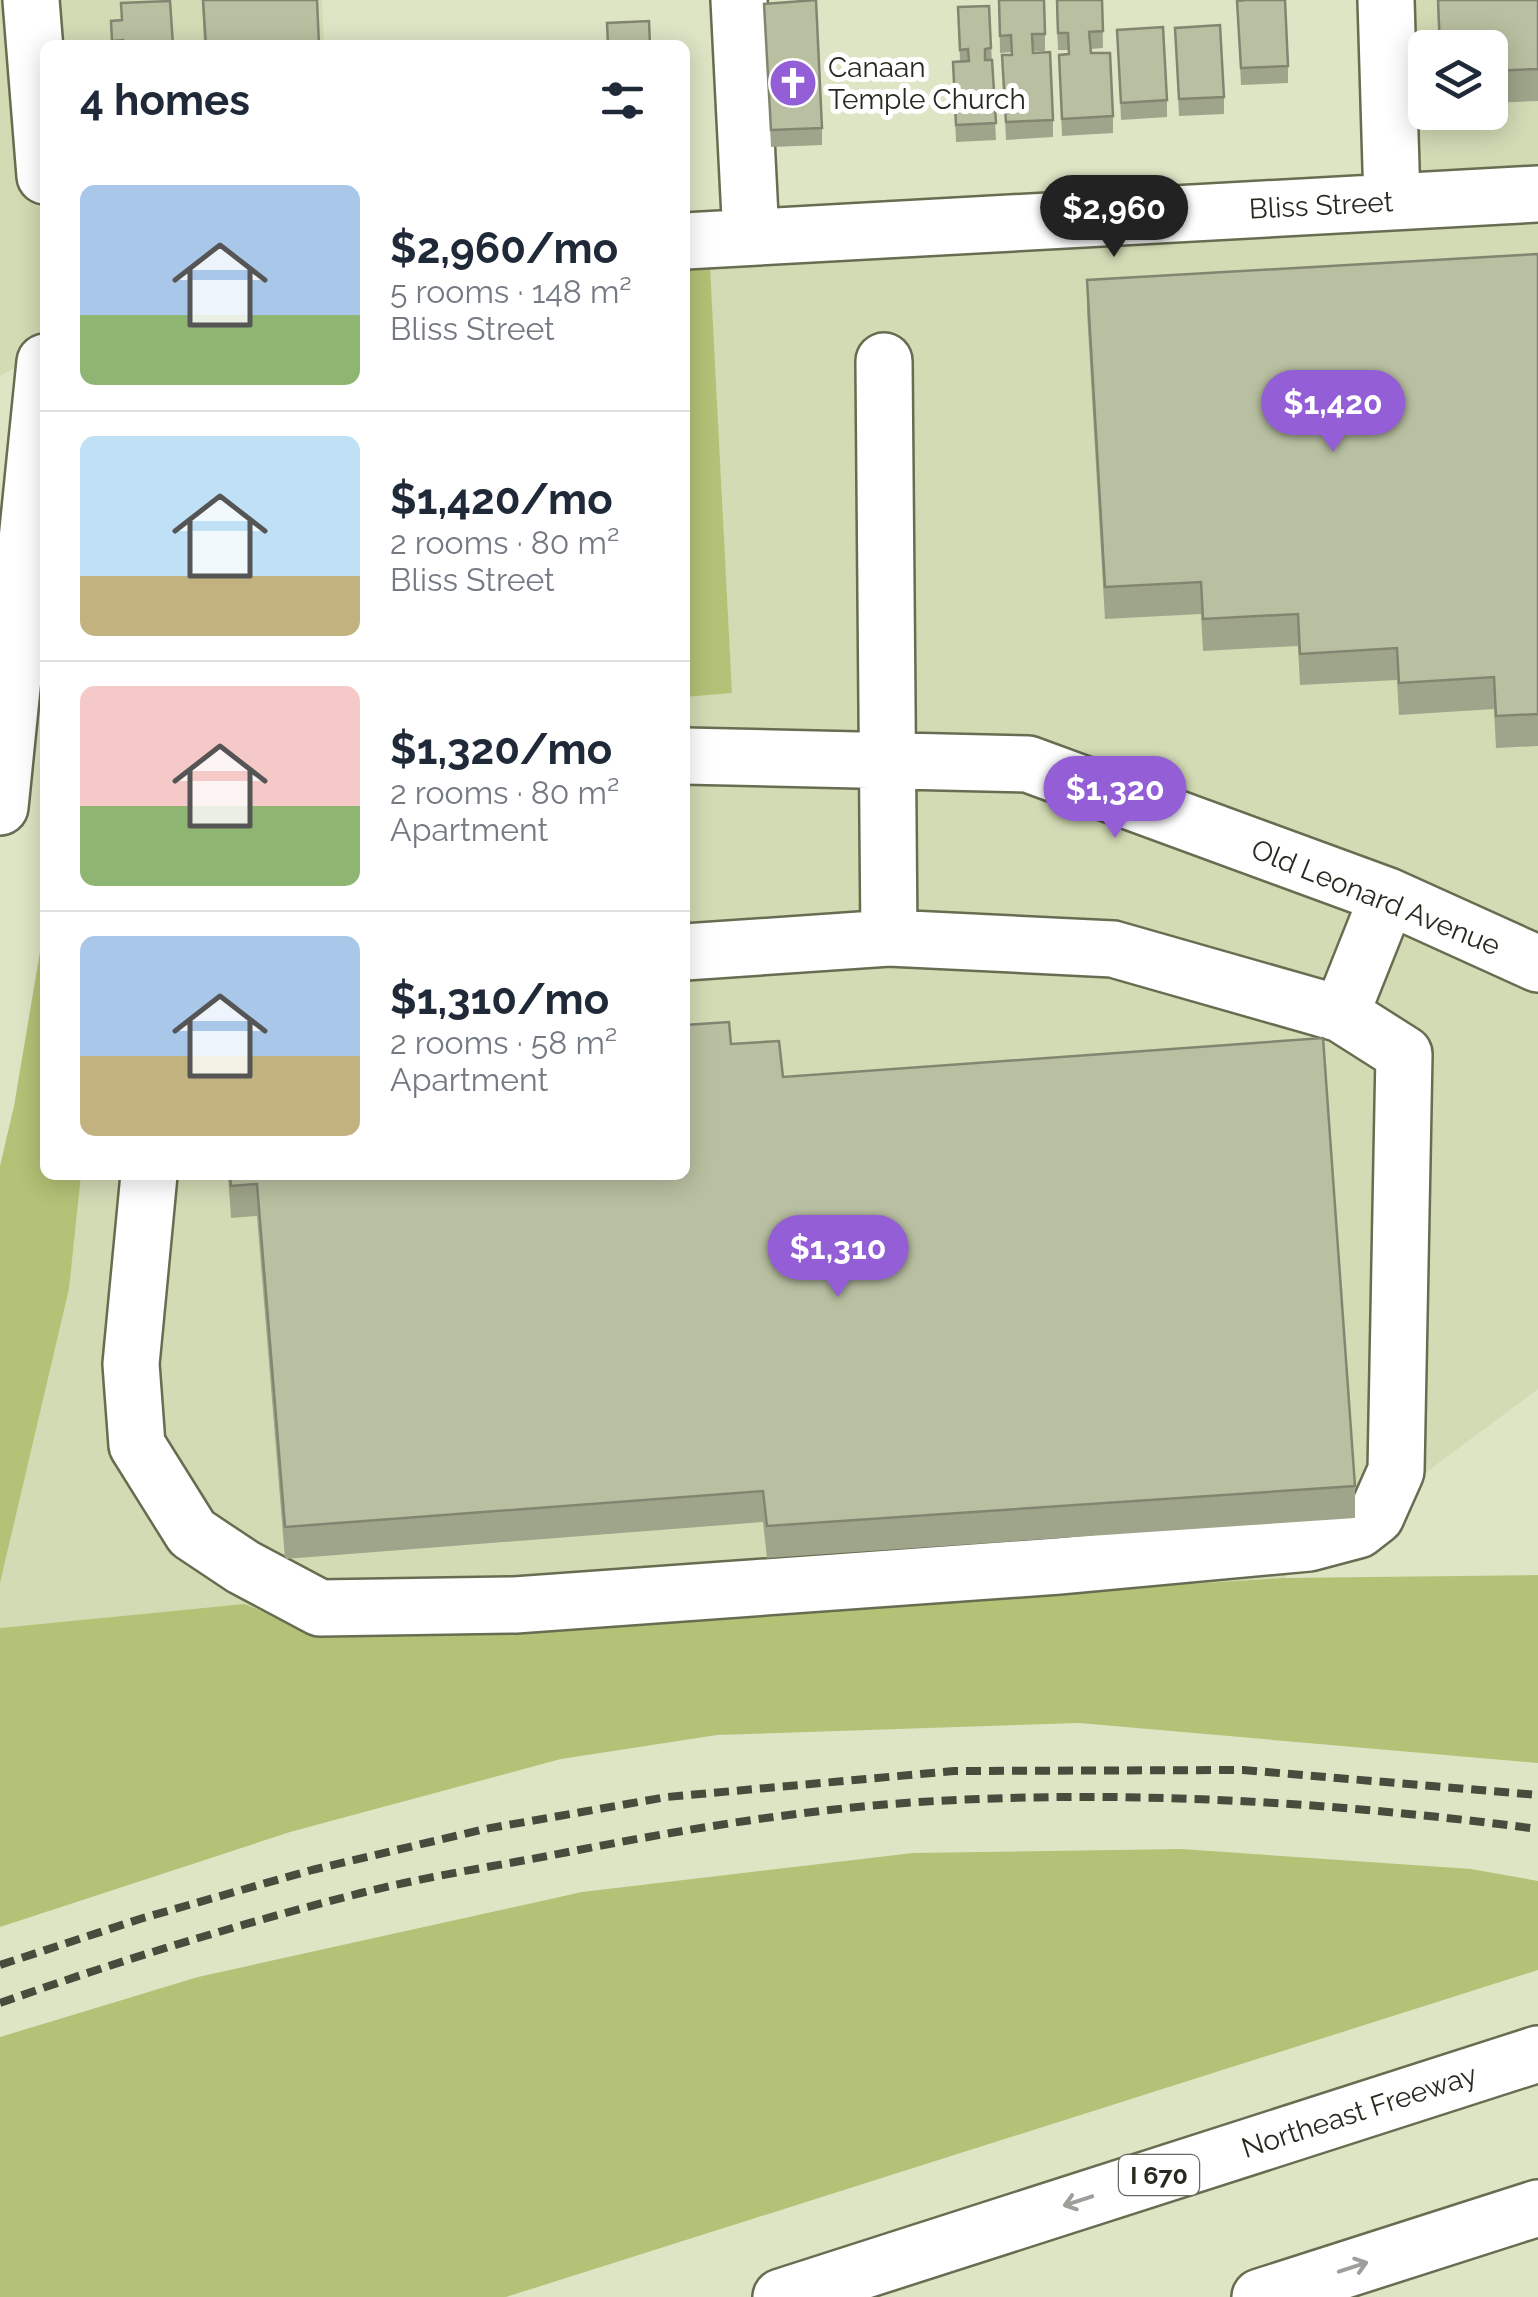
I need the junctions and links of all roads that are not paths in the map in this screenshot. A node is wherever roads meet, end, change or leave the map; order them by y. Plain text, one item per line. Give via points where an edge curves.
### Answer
1 (739, 0) edge
2 (1386, 0) edge
3 (21, 16) edge
4 (40, 143) edge
5 (1538, 194) edge
6 (1392, 201) junction
7 (750, 237) junction
8 (690, 240) edge
9 (884, 361) dead end
10 (40, 411) edge
11 (690, 756) edge
12 (889, 759) junction
13 (40, 801) edge
14 (0, 805) edge
15 (1388, 896) junction
16 (889, 938) junction
17 (690, 952) edge
18 (1538, 964) edge
19 (1340, 1014) junction
20 (149, 1180) edge
21 (1538, 2054) edge
22 (1538, 2208) edge
23 (781, 2297) edge
24 (1260, 2297) edge

1 - 7 main road
2 - 6 main road
3 - 4 main road
5 - 6 main road, Bliss Street
6 - 7 main road, Bliss Street
7 - 8 main road, Bliss Street
9 - 12 main road
10 - 14 main road
11 - 12 main road, Old Leonard Avenue
12 - 15 main road, Old Leonard Avenue via 1028,764
12 - 16 main road
13 - 14 main road
15 - 18 main road, Old Leonard Avenue
15 - 19 main road
16 - 17 main road
16 - 19 main road via 1113,949
19 - 20 main road via 1404,1054 1396,1471 1376,1516 1358,1530 1310,1543 534,1603 320,1608 192,1534 138,1445 131,1364
21 -> 23 main road, Northeast Freeway / I 670
24 -> 22 main road

